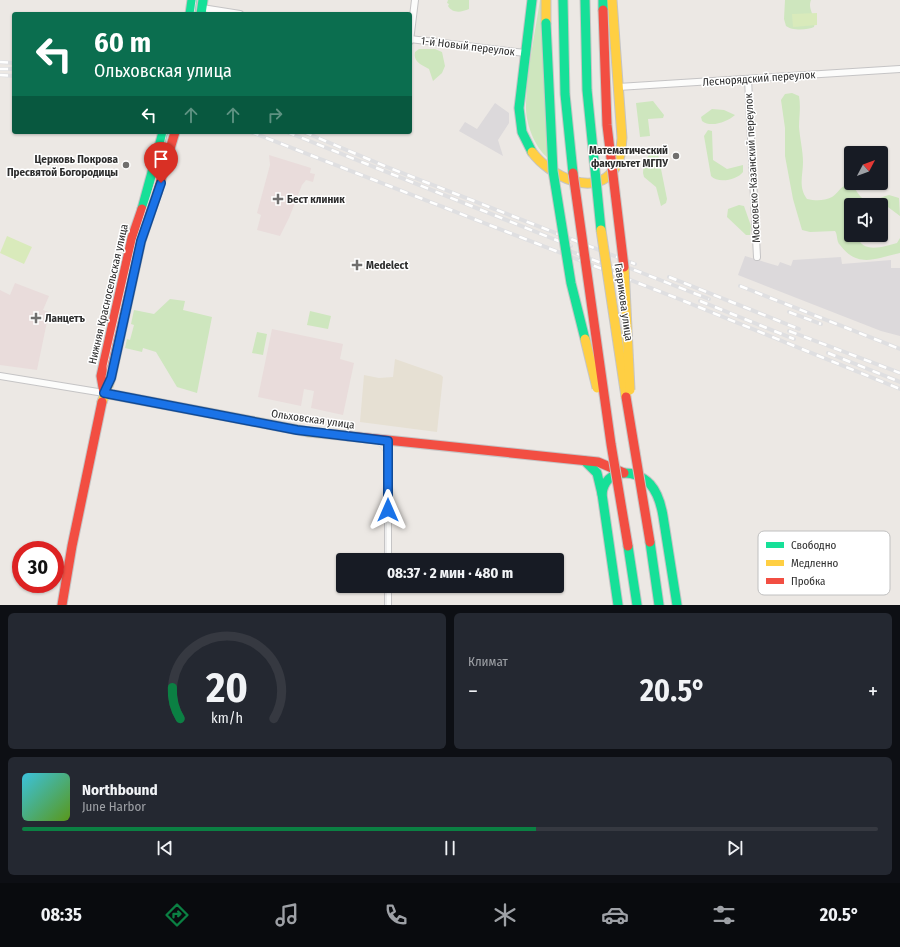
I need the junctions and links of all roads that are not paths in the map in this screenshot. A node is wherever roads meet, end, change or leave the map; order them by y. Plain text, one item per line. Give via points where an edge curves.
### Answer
1 (192, 0) edge
2 (415, 0) edge
3 (532, 0) edge
4 (546, 0) edge
5 (563, 0) edge
6 (585, 0) edge
7 (602, 0) edge
8 (612, 0) edge
9 (202, 9) edge
10 (190, 12) edge
11 (225, 12) edge
12 (412, 24) edge
13 (412, 40) edge
14 (525, 53) junction
15 (900, 69) edge
16 (748, 78) junction
17 (618, 87) junction
18 (162, 134) edge
19 (175, 134) edge
20 (757, 257) dead end
21 (0, 376) edge
22 (104, 393) junction
23 (632, 438) junction
24 (388, 441) junction
25 (611, 444) junction
26 (585, 461) junction
27 (624, 473) junction
28 (602, 494) junction
29 (388, 553) edge
30 (388, 593) edge
31 (62, 605) edge
32 (388, 605) edge
33 (618, 605) edge
34 (637, 605) edge
35 (659, 605) edge
36 (677, 605) edge

1 - 10 main road
2 - 12 street
3 - 14 main road
4 - 25 main road, bridge via 552,171 571,283
5 - 25 main road, bridge via 568,136
6 - 23 main road, Гаврикова улица, bridge via 587,90 597,199
7 - 23 main road, bridge via 607,125 625,278
8 - 17 main road
9 - 11 street
13 - 14 street, 1-й Новый переулок
14 - 17 main road via 518,101 522,134 529,149 539,161 552,173 568,180 588,183 601,179 614,170 620,157 622,138
15 - 16 street, Леснорядский переулок
16 - 17 street, Леснорядский переулок
16 - 20 street, Московско-Казанский переулок
18 - 22 main road, Нижняя Красносельская улица via 123,274 101,376
19 - 22 main road, Нижняя Красносельская улица via 141,241 111,378
21 - 22 street, Ольховская улица
22 - 24 main road, Ольховская улица via 297,430
22 - 31 main road, Нижняя Красносельская улица
23 - 35 main road, Гаврикова улица, bridge
24 - 26 main road, Ольховская улица
24 - 29 street
25 - 34 main road, bridge
26 - 27 main road, Ольховская улица via 598,462
26 - 28 main road via 596,473
27 - 28 main road via 610,476 604,481
27 - 36 main road, Ольховская улица via 644,479 660,501
28 - 33 main road
30 - 32 street

